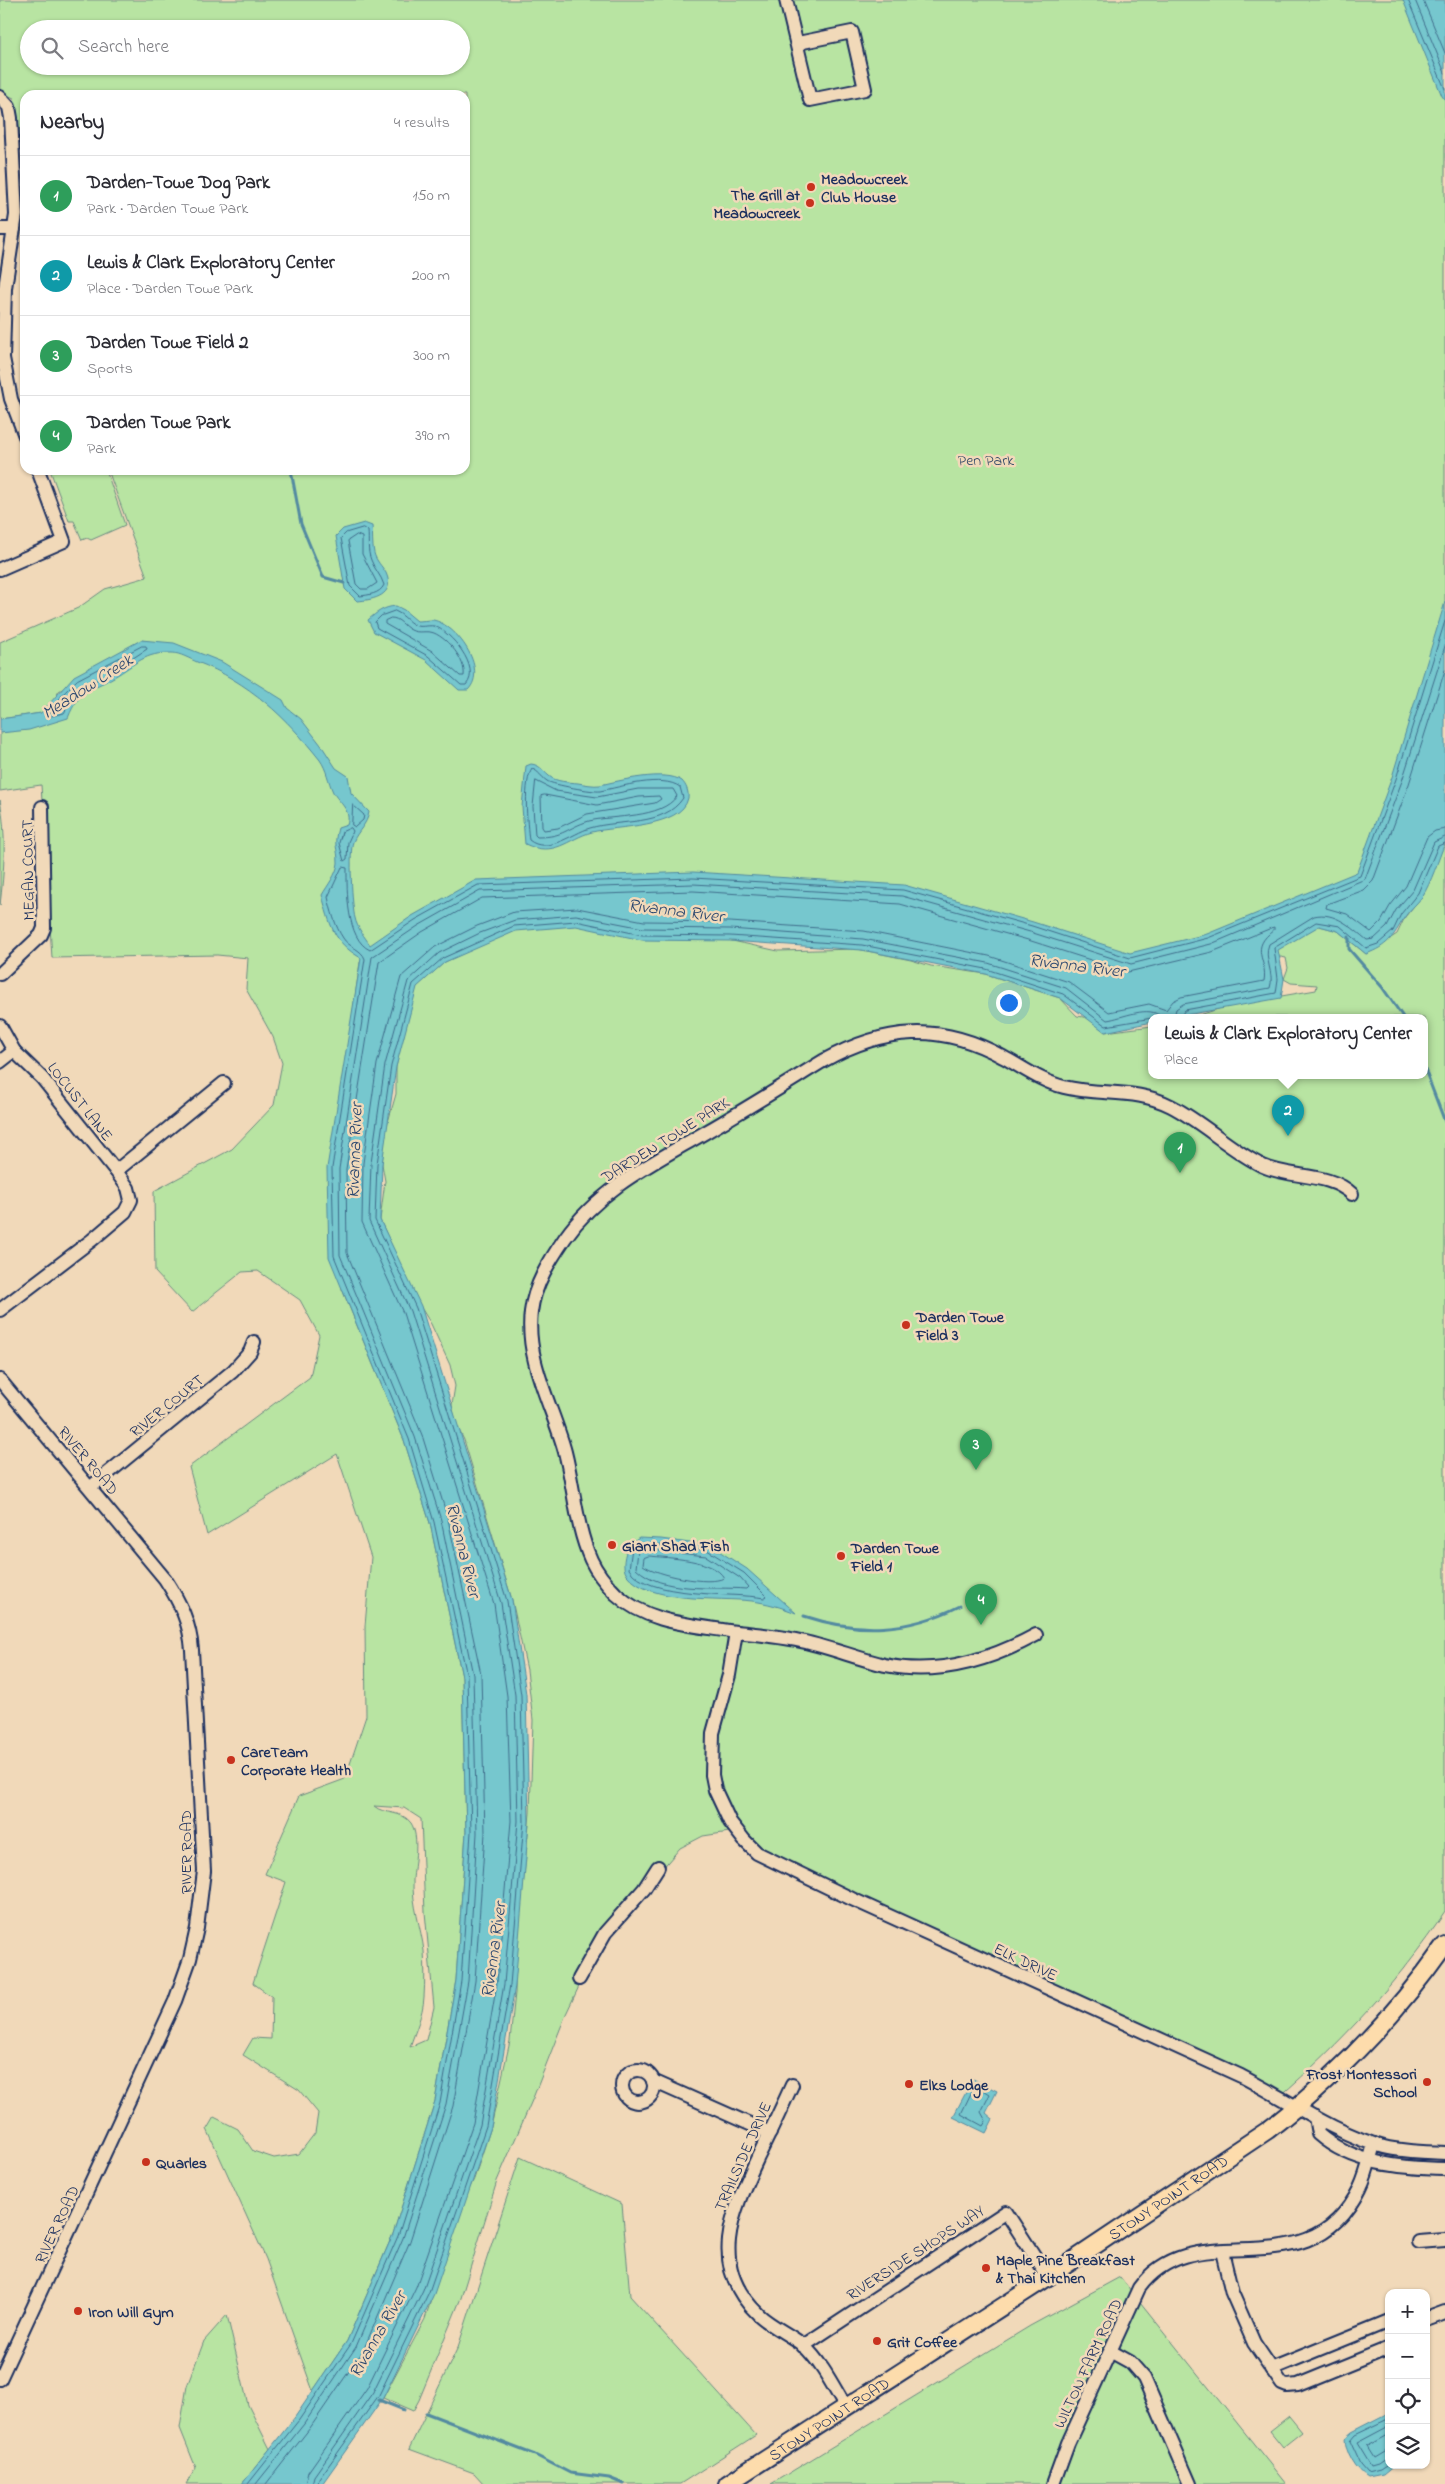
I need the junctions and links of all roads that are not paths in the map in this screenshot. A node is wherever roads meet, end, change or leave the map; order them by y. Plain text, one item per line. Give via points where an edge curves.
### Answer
1 (786, 0) edge
2 (798, 43) junction
3 (0, 97) edge
4 (14, 228) junction
5 (0, 229) edge
6 (20, 423) edge
7 (40, 475) edge
8 (0, 570) edge
9 (42, 807) dead end
10 (0, 974) edge
11 (0, 1026) edge
12 (14, 1051) junction
13 (0, 1062) edge
14 (224, 1083) dead end
15 (116, 1171) junction
16 (1352, 1194) dead end
17 (0, 1310) edge
18 (254, 1342) dead end
19 (0, 1380) edge
20 (91, 1487) junction
21 (736, 1632) junction
22 (1036, 1635) dead end
23 (658, 1867) dead end
24 (1445, 1945) edge
25 (579, 1979) dead end
26 (653, 2081) dead end
27 (792, 2085) dead end
28 (1297, 2108) junction
29 (1315, 2117) junction
30 (770, 2133) junction
31 (1374, 2144) junction
32 (1445, 2153) edge
33 (1369, 2160) junction
34 (1445, 2169) edge
35 (1445, 2240) edge
36 (1419, 2242) dead end
37 (1222, 2251) junction
38 (1048, 2277) junction
39 (1445, 2312) edge
40 (1430, 2318) edge
41 (1385, 2322) edge
42 (802, 2346) junction
43 (1385, 2350) edge
44 (1110, 2351) junction
45 (1271, 2369) junction
46 (0, 2379) edge
47 (846, 2408) junction
48 (727, 2484) edge
49 (1053, 2484) edge
50 (1190, 2484) edge

1 - 2 street
2 - 2 street via 810,100 865,89 852,32
3 - 4 street via 9,107 11,118
4 - 5 street
4 - 6 street via 5,296 3,358 11,399
7 - 8 street via 64,541
9 - 10 street, MEGAN COURT via 44,928 41,935
11 - 12 street, LOCUST LANE
12 - 13 street
12 - 15 street, LOCUST LANE via 42,1078
14 - 15 street
15 - 17 street, LOCUST LANE via 128,1188 131,1200 126,1212
16 - 21 street, DARDEN TOWE PARK via 1335,1182 1283,1173 1263,1165 1185,1114 1153,1098 1062,1087 981,1047 934,1035 911,1033 890,1034 847,1047 610,1190 565,1238 539,1282 531,1312 535,1361 564,1451 584,1540 591,1560 605,1582 630,1605 662,1620
18 - 20 street, RIVER COURT via 234,1371
19 - 20 street, RIVER ROAD
20 - 46 street, RIVER ROAD via 165,1579 176,1596 190,1631 204,1871 201,1903 190,1959 175,2001
21 - 22 street, DARDEN TOWE PARK via 796,1640 864,1660 908,1668 969,1663 1010,1649
21 - 28 street, ELK DRIVE via 729,1675 713,1733 711,1762 718,1798 730,1822 744,1840 767,1860 1241,2076
23 - 25 street via 644,1889 605,1933
24 - 28 main road, STONY POINT ROAD via 1387,2020
26 - 30 street
27 - 30 street, TRAILSIDE DRIVE
28 - 29 street, ELK DRIVE
28 - 38 main road, STONY POINT ROAD
29 - 31 street, ELK DRIVE
29 - 33 street via 1316,2128 1322,2138
30 - 42 street, TRAILSIDE DRIVE via 732,2216 729,2255 736,2281 750,2305
31 - 32 street, ELK DRIVE via 1406,2151
31 - 33 street, WILTON FARM ROAD
33 - 34 street via 1398,2166
33 - 37 street, WILTON FARM ROAD via 1353,2201 1319,2236 1296,2244
35 - 36 street
37 - 44 street, WILTON FARM ROAD via 1177,2257 1156,2268 1139,2288
37 - 45 street via 1238,2309
38 - 42 street, RIVERSIDE SHOPS WAY via 1006,2212
38 - 47 main road, STONY POINT ROAD
39 - 40 street
41 - 45 street
42 - 47 street, TRAILSIDE DRIVE via 824,2370
43 - 45 street via 1292,2386 1282,2384
44 - 49 street, WILTON FARM ROAD
44 - 50 street via 1130,2362 1144,2378
47 - 48 main road, STONY POINT ROAD

